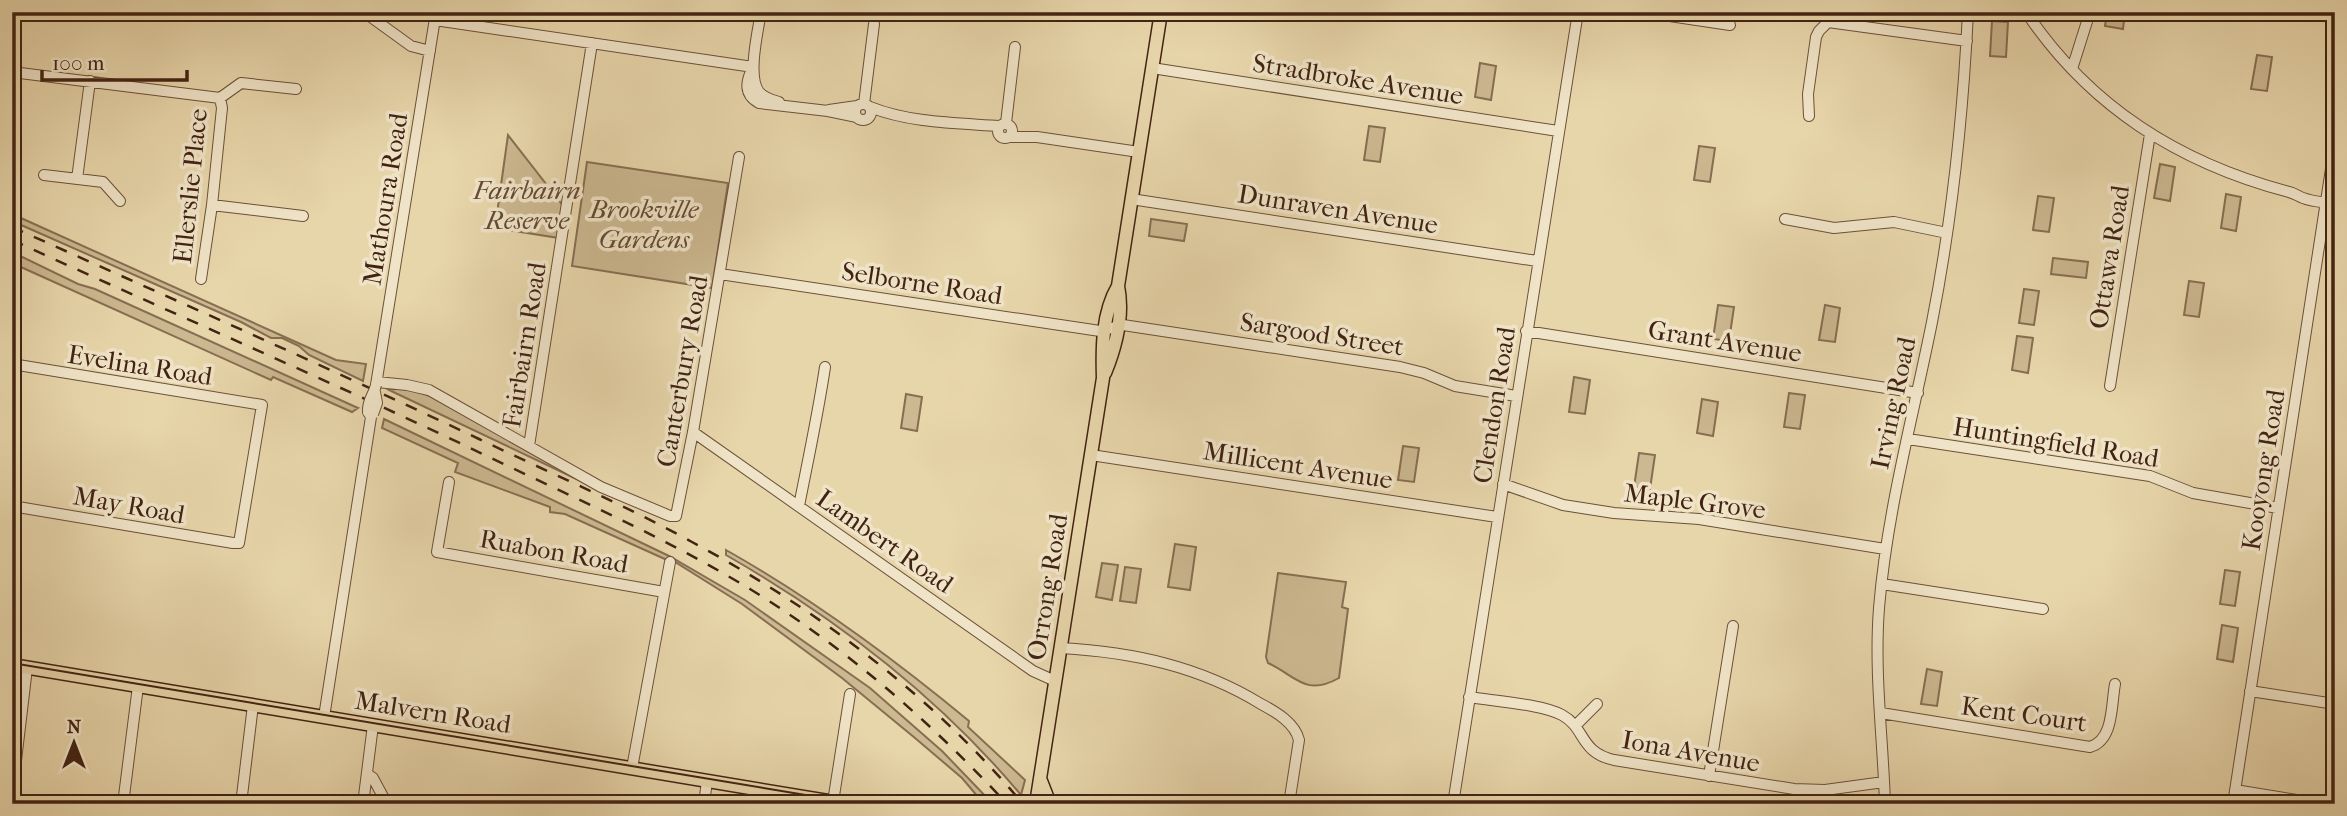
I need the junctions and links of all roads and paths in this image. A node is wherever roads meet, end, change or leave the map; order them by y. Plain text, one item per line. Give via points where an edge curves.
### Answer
1 (364, 12) edge
2 (761, 12) edge
3 (1161, 12) edge
4 (1578, 12) edge
5 (1643, 12) edge
6 (1968, 12) edge
7 (2026, 12) edge
8 (2090, 12) edge
9 (435, 16) edge
10 (1826, 17) edge
11 (874, 24) dead end
12 (1730, 25) dead end
13 (1967, 41) junction
14 (592, 43) junction
15 (1015, 47) dead end
16 (430, 51) junction
17 (753, 67) junction
18 (1152, 68) junction
19 (2072, 69) junction
20 (12, 72) edge
21 (90, 81) junction
22 (296, 89) dead end
23 (220, 98) junction
24 (864, 106) junction
25 (828, 110) junction
26 (897, 115) junction
27 (1809, 116) dead end
28 (861, 118) junction
29 (1005, 130) junction
30 (1558, 131) junction
31 (2150, 134) junction
32 (2335, 143) edge
33 (1139, 152) junction
34 (738, 157) dead end
35 (44, 175) dead end
36 (77, 179) junction
37 (1131, 199) junction
38 (2330, 200) edge
39 (120, 201) dead end
40 (212, 205) junction
41 (303, 216) dead end
42 (1785, 219) dead end
43 (1947, 233) junction
44 (1537, 261) junction
45 (720, 274) junction
46 (201, 279) dead end
47 (1111, 328) junction
48 (1526, 331) junction
49 (12, 364) edge
50 (825, 368) dead end
51 (2110, 386) dead end
52 (376, 387) junction
53 (1917, 393) junction
54 (1516, 396) junction
55 (693, 432) junction
56 (1908, 439) junction
57 (529, 446) junction
58 (1091, 455) junction
59 (449, 482) dead end
60 (1503, 484) junction
61 (12, 506) edge
62 (799, 506) junction
63 (2278, 508) junction
64 (1497, 517) junction
65 (239, 542) joint
66 (1885, 549) junction
67 (670, 562) dead end
68 (1882, 584) junction
69 (664, 592) junction
70 (2043, 609) dead end
71 (1733, 626) dead end
72 (1060, 648) junction
73 (12, 665) edge
74 (27, 668) junction
75 (1055, 681) junction
76 (2115, 684) dead end
77 (138, 686) junction
78 (2250, 691) junction
79 (850, 694) dead end
80 (1469, 697) junction
81 (1597, 704) dead end
82 (2335, 704) edge
83 (253, 705) junction
84 (1881, 713) junction
85 (324, 717) junction
86 (373, 725) junction
87 (1575, 726) junction
88 (632, 768) junction
89 (367, 774) junction
90 (1709, 776) junction
91 (13, 777) edge
92 (1040, 778) junction
93 (707, 781) junction
94 (1884, 782) junction
95 (2235, 790) junction
96 (12, 794) edge
97 (839, 803) edge
98 (123, 804) edge
99 (240, 804) edge
100 (363, 804) edge
101 (387, 804) edge
102 (704, 804) edge
103 (1036, 804) edge
104 (1050, 804) edge
105 (1289, 804) edge
106 (1453, 804) edge
107 (1885, 804) edge
108 (2233, 804) edge
109 (2322, 804) edge

1 - 16 street via 411,46
2 - 17 street
3 - 18 main road, Orrong Road
4 - 30 street, Clendon Road
5 - 12 street
6 - 13 street, Irving Road
7 - 19 street
8 - 19 street
9 - 14 street
9 - 16 street, Mathoura Road
10 - 13 street
10 - 27 street via 1816,37
11 - 24 street
13 - 43 street, Irving Road
14 - 17 street
14 - 57 street, Fairbairn Road
15 - 29 street
16 - 52 street, Mathoura Road
17 - 25 street via 760,94 786,105
18 - 30 street, Stradbroke Avenue
18 - 33 main road, Orrong Road
19 - 31 street via 2105,102
20 - 21 street
21 - 23 street
21 - 36 street
22 - 23 street via 241,83
23 - 40 street, Ellerslie Place
24 - 25 street
24 - 26 street
24 - 28 street via 855,110
25 - 28 street
26 - 28 street
26 - 29 street
29 - 33 street
30 - 44 street, Clendon Road
31 - 38 street via 2210,166 2305,199
31 - 51 street, Ottawa Road
32 - 38 street, Kooyong Road
33 - 37 main road, Orrong Road
34 - 45 street, Canterbury Road
35 - 36 street
36 - 39 street via 103,182
37 - 44 street, Dunraven Avenue
37 - 47 main road, Orrong Road via 1118,286 1121,304
38 - 63 street, Kooyong Road
40 - 41 street
40 - 46 street, Ellerslie Place
42 - 43 street via 1834,228 1894,222
43 - 53 street, Irving Road
44 - 48 street, Clendon Road
45 - 47 street, Selborne Road via 1097,330
45 - 55 street, Canterbury Road
47 - 54 street, Sargood Street via 1123,325 1400,367 1455,386
47 - 58 main road, Orrong Road via 1113,352 1103,378
48 - 53 street, Grant Avenue
48 - 54 street, Clendon Road
49 - 65 street, Evelina Road via 262,405
50 - 62 street
52 - 57 street via 407,385 429,390
52 - 85 street, Mathoura Road, bridge
53 - 56 street, Irving Road
54 - 60 street, Clendon Road
55 - 57 street, Canterbury Road via 679,509 672,517 611,492
55 - 62 street, Lambert Road
56 - 63 street, Huntingfield Road via 2150,476 2193,493
56 - 66 street, Irving Road
58 - 64 street, Millicent Avenue
58 - 72 main road, Orrong Road
59 - 69 street, Ruabon Road via 437,552
60 - 64 street, Clendon Road
60 - 66 street, Maple Grove via 1563,505 1699,519
61 - 65 street, May Road
62 - 75 street, Lambert Road via 1033,671
63 - 78 street, Kooyong Road
64 - 80 street, Clendon Road
66 - 68 street, Irving Road
67 - 69 street
68 - 70 street
68 - 84 street, Irving Road via 1878,641
69 - 88 street
71 - 90 street
72 - 75 main road, Orrong Road
72 - 105 street via 1123,653 1175,665 1228,686 1281,716 1299,740
73 - 74 main road, Malvern Road
74 - 77 main road, Malvern Road
74 - 91 street
75 - 92 main road, Orrong Road
76 - 84 street, Kent Court via 2108,731 2090,747
77 - 83 main road, Malvern Road
77 - 98 street
78 - 82 street
78 - 95 street, Kooyong Road
79 - 97 street
80 - 87 street, Iona Avenue via 1551,710
80 - 106 street, Clendon Road
81 - 87 street
83 - 85 main road, Malvern Road
83 - 99 street
84 - 94 street, Irving Road
85 - 86 main road, Malvern Road
86 - 88 main road, Malvern Road
86 - 89 street
87 - 90 street, Iona Avenue via 1587,746 1600,756
88 - 93 main road, Malvern Road
89 - 100 street
89 - 101 street
90 - 94 street, Iona Avenue via 1794,789
91 - 96 street
92 - 103 main road, Orrong Road
92 - 104 main road
93 - 97 main road, Malvern Road
93 - 102 street
94 - 107 street, Irving Road
95 - 108 street, Kooyong Road
95 - 109 street

